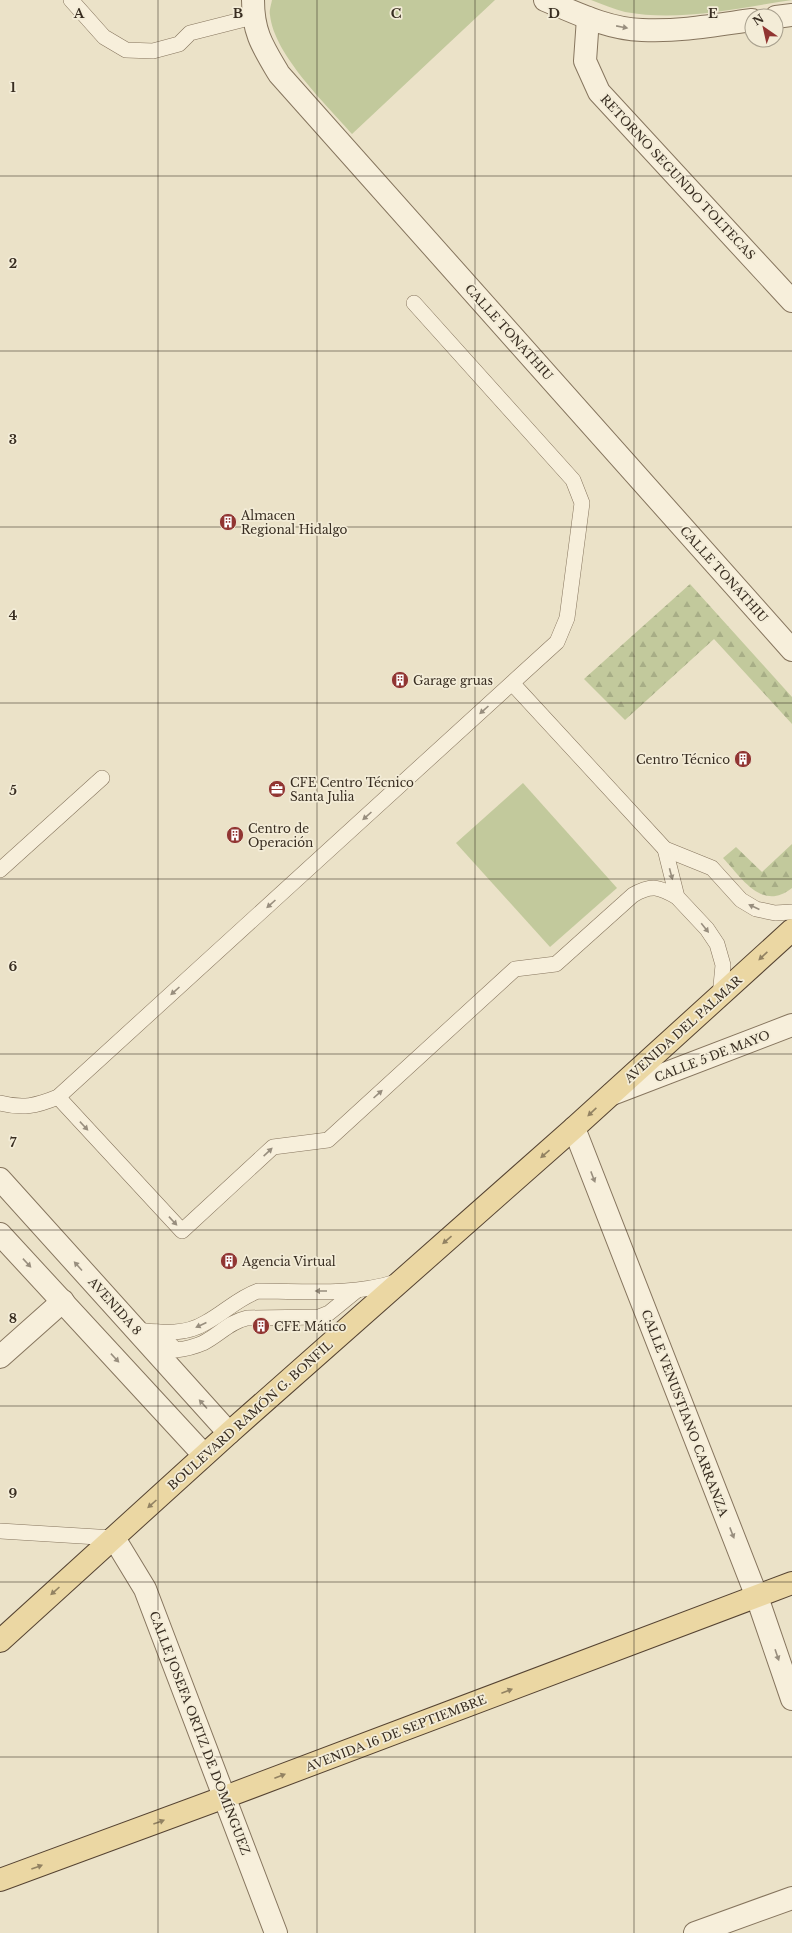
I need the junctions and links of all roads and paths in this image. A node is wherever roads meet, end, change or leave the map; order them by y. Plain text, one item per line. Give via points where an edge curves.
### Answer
1 (71, 0) edge
2 (545, 0) edge
3 (253, 8) edge
4 (588, 18) junction
5 (744, 21) edge
6 (792, 301) edge
7 (414, 303) dead end
8 (792, 650) edge
9 (513, 684) junction
10 (102, 778) dead end
11 (665, 849) junction
12 (0, 870) edge
13 (677, 897) junction
14 (792, 912) edge
15 (792, 930) edge
16 (720, 996) junction
17 (792, 1025) edge
18 (610, 1095) junction
19 (58, 1097) junction
20 (0, 1103) edge
21 (574, 1128) junction
22 (0, 1179) edge
23 (0, 1234) edge
24 (401, 1281) junction
25 (356, 1291) junction
26 (63, 1302) junction
27 (136, 1330) junction
28 (157, 1332) junction
29 (0, 1357) edge
30 (229, 1433) junction
31 (204, 1456) junction
32 (0, 1531) edge
33 (114, 1538) junction
34 (792, 1583) edge
35 (757, 1597) junction
36 (0, 1641) edge
37 (792, 1699) edge
38 (225, 1797) junction
39 (0, 1880) edge
40 (792, 1898) edge
41 (276, 1933) edge
42 (695, 1933) edge

1 - 3 lane via 104,37 126,50 153,51 179,44 190,33
2 - 4 street
3 - 8 street, CALLE TONATHIU via 260,42 279,74
4 -> 5 street via 641,30 685,29
4 - 6 street, RETORNO SEGUNDO TOLTECAS via 585,61 599,92
7 - 9 lane via 573,480 582,503 567,618 557,642
9 - 11 lane
9 -> 19 lane
10 - 12 lane
11 -> 13 lane
14 -> 11 lane via 775,913 756,909 741,900 712,868
13 -> 16 lane via 707,929 717,944 723,965
19 -> 13 lane via 182,1231 274,1147 328,1140 515,969 556,964 633,895 645,888 658,887
15 -> 16 main road, AVENIDA DEL PALMAR
16 - 18 main road, AVENIDA DEL PALMAR
17 - 18 street, CALLE 5 DE MAYO
18 -> 21 main road, AVENIDA DEL PALMAR
19 - 20 lane via 37,1106
21 -> 24 main road, BOULEVARD RAMÓN G. BONFIL
21 -> 35 street, CALLE VENUSTIANO CARRANZA
27 -> 22 street, AVENIDA 8
23 -> 26 street
24 - 25 lane via 379,1288
24 - 30 main road, BOULEVARD RAMÓN G. BONFIL
25 -> 28 lane via 258,1291 245,1296 205,1324 189,1330
25 - 28 lane via 330,1313 319,1317 236,1320 204,1342 189,1348 176,1350
26 - 29 street
26 -> 31 street
27 - 28 lane
30 -> 27 street, AVENIDA 8
30 - 31 main road, BOULEVARD RAMÓN G. BONFIL
31 -> 33 main road, BOULEVARD RAMÓN G. BONFIL
32 - 33 lane
33 -> 36 main road, BOULEVARD RAMÓN G. BONFIL
33 - 38 street, CALLE JOSEFA ORTIZ DE DOMÍNGUEZ via 145,1589
34 - 35 main road, AVENIDA 16 DE SEPTIEMBRE
35 -> 37 street, CALLE VENUSTIANO CARRANZA
38 -> 35 main road, AVENIDA 16 DE SEPTIEMBRE
39 -> 38 main road, AVENIDA 16 DE SEPTIEMBRE
38 - 41 street, CALLE JOSEFA ORTIZ DE DOMÍNGUEZ
40 - 42 street

